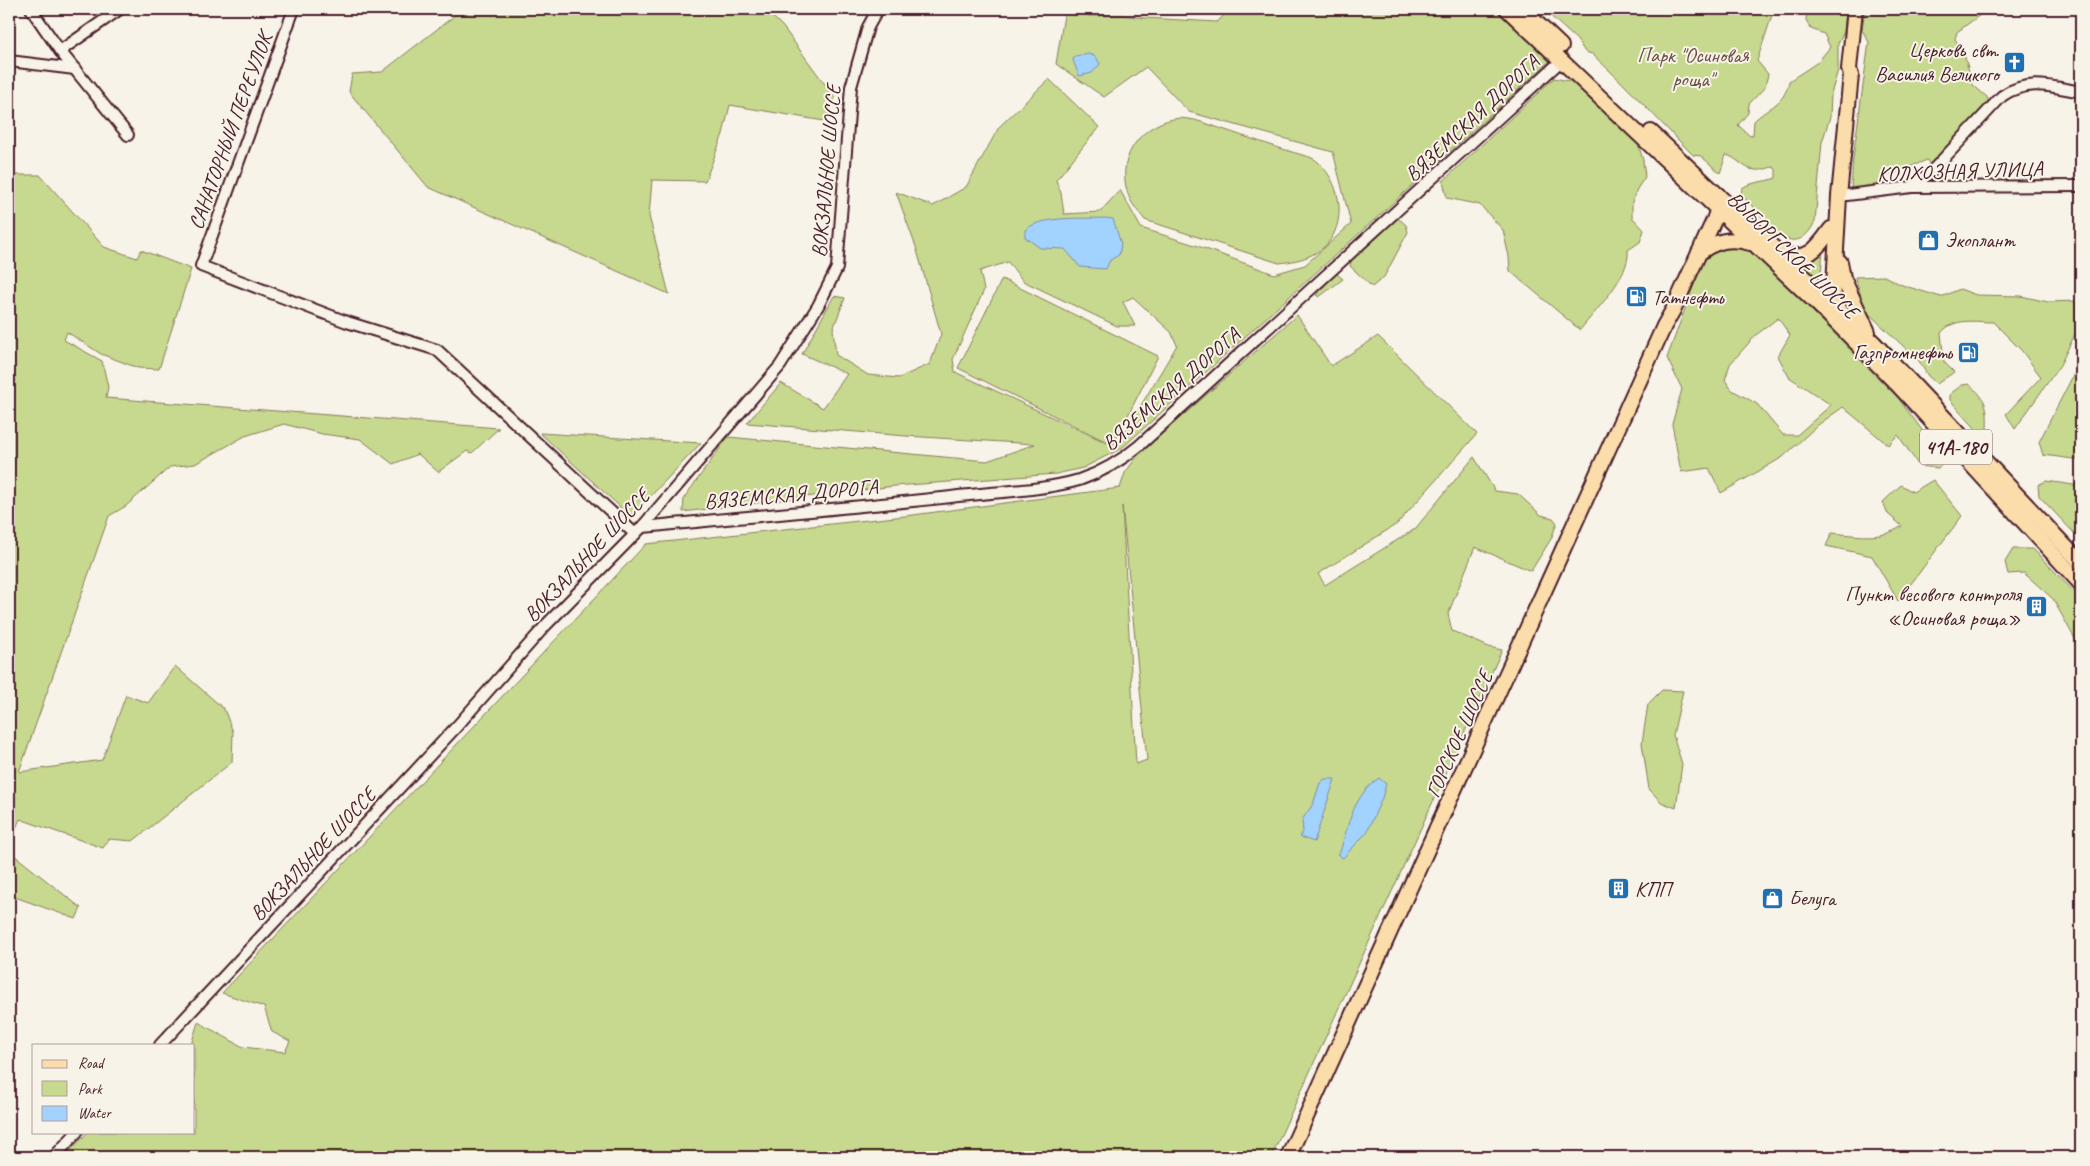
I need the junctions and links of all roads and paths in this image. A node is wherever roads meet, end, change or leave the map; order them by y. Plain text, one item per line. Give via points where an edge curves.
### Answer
1 (31, 9) edge
2 (120, 9) edge
3 (294, 9) edge
4 (878, 9) edge
5 (1507, 9) edge
6 (1522, 9) edge
7 (1855, 9) edge
8 (60, 51) junction
9 (1562, 60) junction
10 (9, 61) edge
11 (75, 69) junction
12 (1849, 69) junction
13 (2081, 92) edge
14 (128, 135) dead end
15 (2081, 186) edge
16 (1912, 187) junction
17 (1839, 196) junction
18 (1716, 204) junction
19 (1831, 229) junction
20 (1751, 243) junction
21 (1836, 249) junction
22 (1698, 254) junction
23 (1781, 254) junction
24 (1829, 305) junction
25 (1664, 326) junction
26 (1873, 342) junction
27 (639, 530) junction
28 (2080, 560) edge
29 (2081, 584) edge
30 (161, 1044) edge
31 (75, 1134) edge
32 (54, 1157) edge
33 (1288, 1157) edge

1 - 8 street
2 - 8 street
3 - 27 street, САНАТОРНЫЙ ПЕРЕУЛОК via 201,266 347,322 437,350
4 - 27 street, ВОКЗАЛЬНОЕ ШОССЕ via 868,27 851,87 837,268 818,306 780,366
5 - 9 main road, ВЫБОРГСКОЕ ШОССЕ / 41А-180
6 - 18 main road, ВЫБОРГСКОЕ ШОССЕ / 41А-180
7 - 12 main road
8 - 11 street
9 - 18 main road, ВЫБОРГСКОЕ ШОССЕ / 41А-180
9 - 27 street, ВЯЗЕМСКАЯ ДОРОГА via 1118,463 1094,475 1059,485
10 - 11 street
11 - 14 street
12 - 17 main road
12 - 19 main road via 1838,132
13 - 16 street via 2040,84 2014,88 2002,96 1932,171
15 - 16 street, КОЛХОЗНАЯ УЛИЦА
16 - 17 street, КОЛХОЗНАЯ УЛИЦА
17 - 21 main road
18 - 20 main road, ВЫБОРГСКОЕ ШОССЕ / 41А-180
18 - 22 main road, ГОРСКОЕ ШОССЕ
18 - 23 main road, ВЫБОРГСКОЕ ШОССЕ / 41А-180
18 - 25 main road, ГОРСКОЕ ШОССЕ via 1667,308
19 - 23 main road via 1810,254 1793,258
19 - 24 main road
20 - 22 main road via 1727,240 1711,244
20 - 24 main road, ВЫБОРГСКОЕ ШОССЕ / 41А-180
21 - 24 main road
21 - 26 main road via 1843,278
22 - 25 main road, ГОРСКОЕ ШОССЕ
23 - 24 main road, ВЫБОРГСКОЕ ШОССЕ / 41А-180
24 - 26 main road, ВЫБОРГСКОЕ ШОССЕ / 41А-180
24 - 29 main road, ВЫБОРГСКОЕ ШОССЕ / 41А-180 via 1904,392
25 - 33 main road, ГОРСКОЕ ШОССЕ
26 - 28 main road, ВЫБОРГСКОЕ ШОССЕ / 41А-180
27 - 30 street, ВОКЗАЛЬНОЕ ШОССЕ via 546,625 458,725
31 - 32 street

